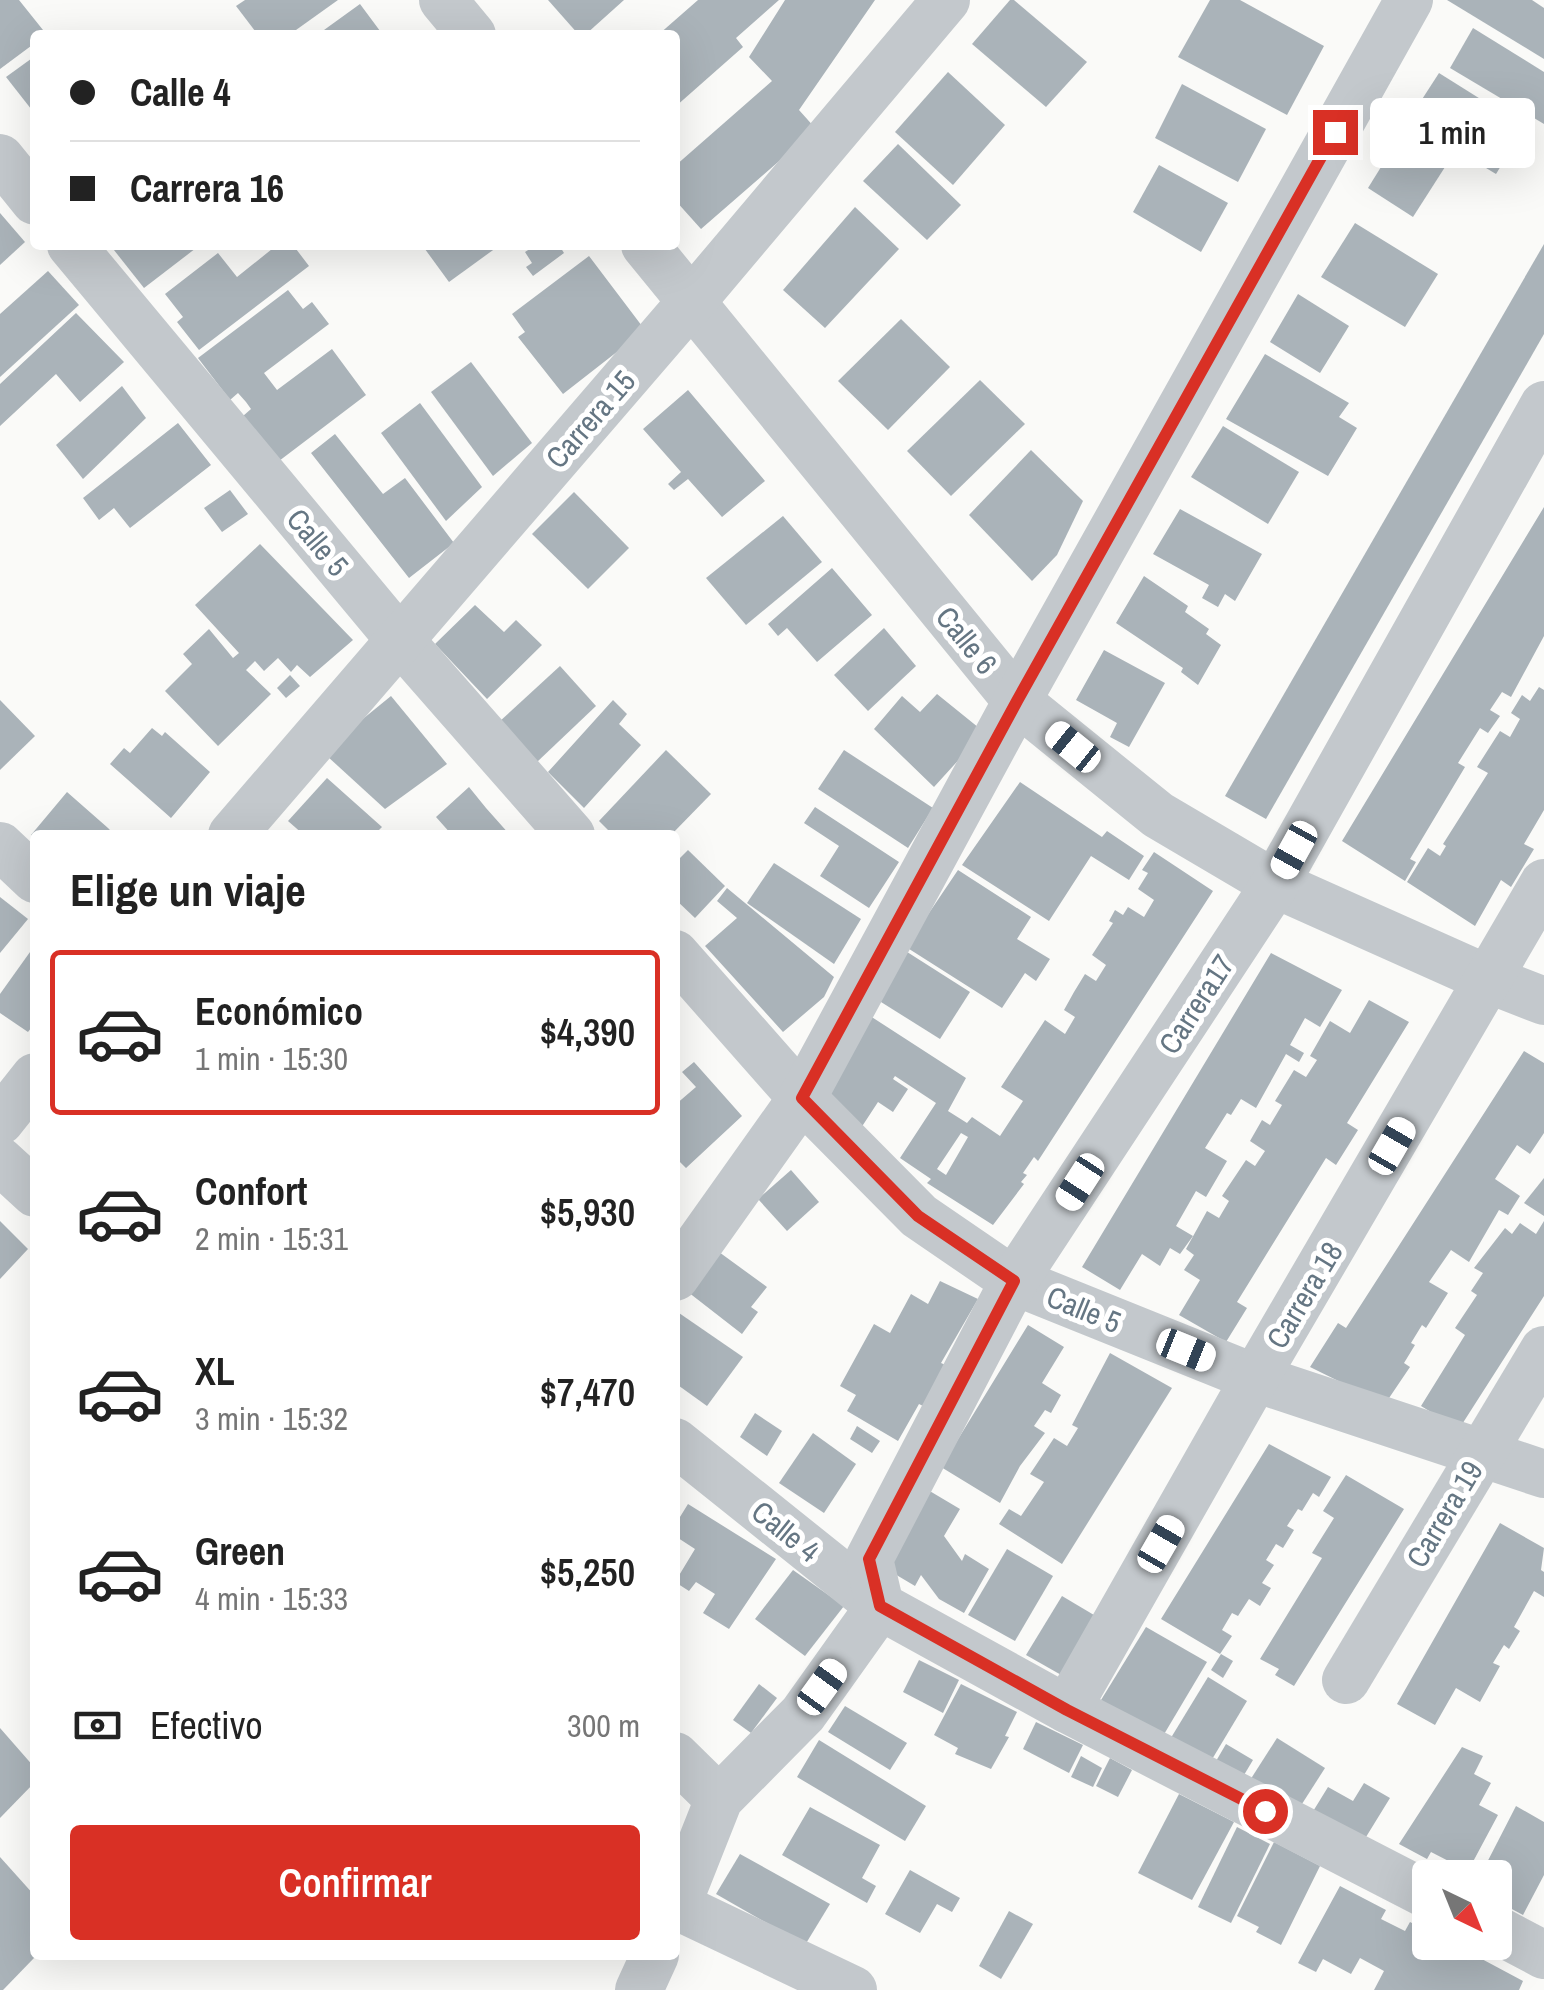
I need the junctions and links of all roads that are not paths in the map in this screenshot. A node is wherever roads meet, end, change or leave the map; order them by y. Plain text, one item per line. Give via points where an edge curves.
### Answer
1 (443, 0) edge
2 (946, 0) edge
3 (1408, 0) edge
4 (468, 30) edge
5 (0, 158) edge
6 (30, 195) edge
7 (75, 250) edge
8 (650, 250) edge
9 (692, 302) junction
10 (1544, 404) edge
11 (399, 639) junction
12 (1017, 701) junction
13 (236, 830) edge
14 (567, 830) edge
15 (0, 846) edge
16 (30, 874) edge
17 (1544, 883) edge
18 (1275, 884) junction
19 (680, 960) edge
20 (1490, 980) junction
21 (1544, 1001) edge
22 (30, 1082) edge
23 (802, 1098) junction
24 (0, 1121) edge
25 (0, 1162) edge
26 (30, 1189) edge
27 (680, 1271) edge
28 (1014, 1281) junction
29 (1544, 1350) edge
30 (1255, 1378) junction
31 (680, 1446) edge
32 (1479, 1454) junction
33 (1544, 1474) edge
34 (880, 1606) junction
35 (1346, 1680) dead end
36 (1067, 1710) junction
37 (680, 1761) edge
38 (719, 1799) junction
39 (1412, 1887) edge
40 (680, 1898) edge
41 (680, 1910) edge
42 (1512, 1938) edge
43 (1544, 1954) edge
44 (653, 1960) edge
45 (640, 1990) edge
46 (853, 1990) edge

1 - 4 street
2 - 9 street, Carrera 15
3 - 12 street
5 - 6 street
7 - 11 street, Calle 5
8 - 9 street, Calle 6
9 - 11 street, Carrera 15
9 - 12 street, Calle 6
10 - 18 street, Carrera17
11 - 13 street, Carrera 15
11 - 14 street, Calle 5
12 - 18 street, Calle 6 via 1158,816
12 - 23 street
15 - 16 street
17 - 20 street, Carrera 18
18 - 20 street, Calle 6
18 - 28 street, Carrera17
19 - 23 street, Calle 5
20 - 21 street, Calle 6
20 - 30 street, Carrera 18
22 - 24 street
23 - 27 street
23 - 28 street, Calle 5 via 918,1216
25 - 26 street
28 - 30 street, Calle 5
28 - 34 street, Carrera17 via 869,1559
29 - 32 street, Carrera 19
30 - 32 street, Calle 5
30 - 36 street, Carrera 18
31 - 34 street, Calle 4
32 - 33 street, Calle 5
32 - 35 street, Carrera 19
34 - 36 street, Calle 4
34 - 38 street via 803,1714
36 - 39 street, Calle 4
37 - 38 street
38 - 40 street
41 - 46 street
42 - 43 street
44 - 45 street

